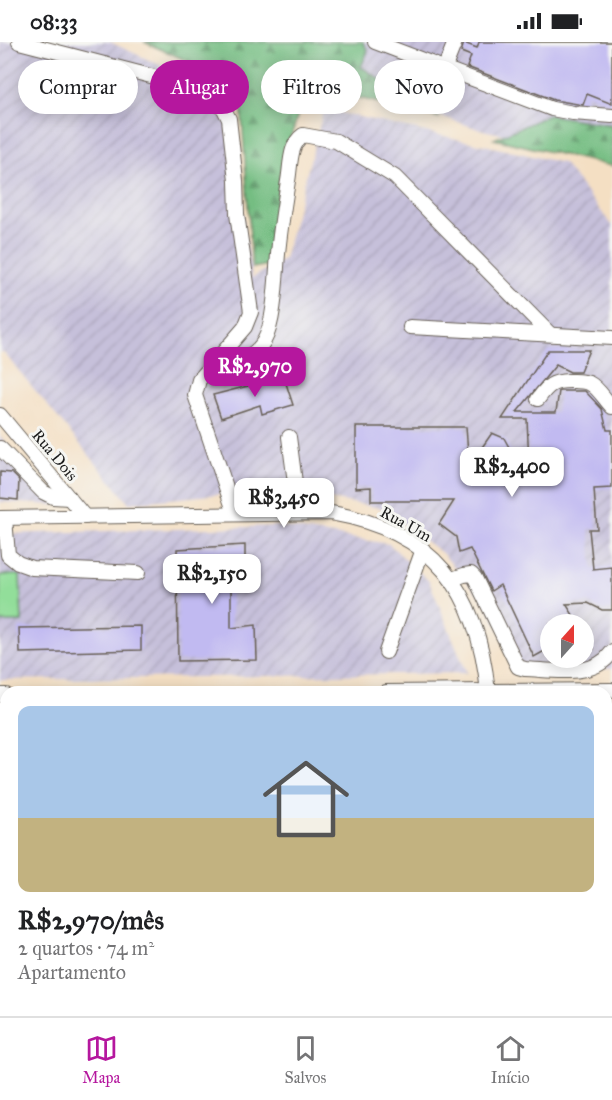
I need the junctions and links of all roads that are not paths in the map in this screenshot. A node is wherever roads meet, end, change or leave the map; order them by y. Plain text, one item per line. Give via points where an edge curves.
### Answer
1 (19, 42) edge
2 (375, 42) edge
3 (455, 42) edge
4 (425, 60) edge
5 (448, 60) edge
6 (465, 75) edge
7 (612, 116) edge
8 (410, 327) dead end
9 (550, 334) junction
10 (612, 338) edge
11 (213, 366) junction
12 (537, 399) dead end
13 (612, 407) edge
14 (0, 415) edge
15 (289, 437) dead end
16 (0, 448) edge
17 (69, 498) junction
18 (300, 513) junction
19 (235, 514) junction
20 (85, 517) junction
21 (3, 518) edge
22 (423, 549) junction
23 (138, 573) dead end
24 (452, 579) junction
25 (386, 652) dead end
26 (612, 652) edge
27 (487, 686) edge

1 - 11 street via 174,82 214,100 224,109 229,119 251,312 245,327
2 - 4 street
3 - 5 street
6 - 7 street via 552,109
8 - 9 street
9 - 10 street
9 - 11 street via 395,177 336,141 303,135 293,146 265,340 240,361
11 - 19 street via 199,380 195,395
12 - 13 street via 558,382 581,382 596,388
14 - 17 street, Rua Dois
15 - 18 street
16 - 17 street via 43,492
17 - 20 street, Rua Dois
18 - 19 street, Rua Um
18 - 22 street, Rua Um via 331,513 372,522
19 - 20 street, Rua Um
20 - 21 street, Rua Um
21 - 23 street via 8,555 18,564
22 - 24 street, Rua Um
22 - 25 street
24 - 26 street via 464,574 475,578 518,667 585,670 606,661
24 - 27 street, Rua Um via 471,615

